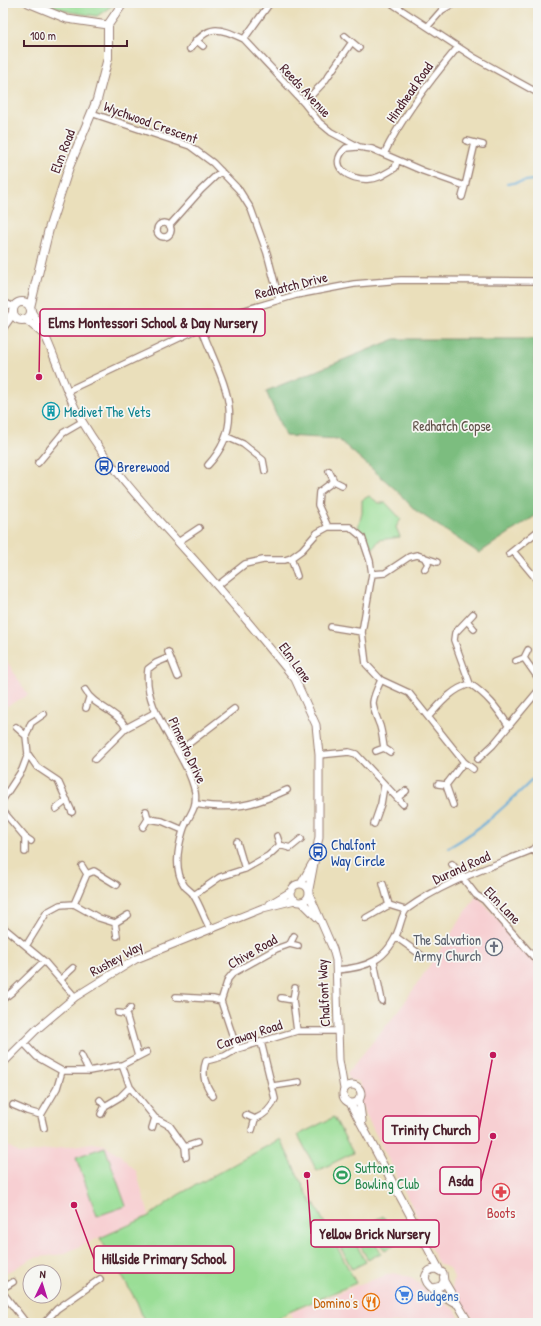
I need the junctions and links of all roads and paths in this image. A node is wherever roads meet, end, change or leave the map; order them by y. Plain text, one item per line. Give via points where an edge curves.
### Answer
1 (28, 3) edge
2 (123, 3) edge
3 (270, 3) edge
4 (391, 3) edge
5 (454, 3) edge
6 (108, 25) junction
7 (428, 26) junction
8 (345, 36) dead end
9 (244, 39) junction
10 (196, 40) junction
11 (352, 42) junction
12 (203, 46) dead end
13 (458, 47) junction
14 (359, 48) dead end
15 (190, 49) dead end
16 (538, 93) edge
17 (304, 103) junction
18 (91, 113) junction
19 (467, 141) dead end
20 (475, 143) junction
21 (483, 145) dead end
22 (359, 146) junction
23 (384, 154) junction
24 (397, 161) junction
25 (221, 171) junction
26 (465, 186) junction
27 (462, 197) dead end
28 (170, 226) dead end
29 (538, 281) edge
30 (34, 286) junction
31 (279, 299) junction
32 (3, 302) edge
33 (21, 302) junction
34 (31, 309) junction
35 (14, 310) junction
36 (22, 319) junction
37 (3, 327) edge
38 (201, 327) junction
39 (44, 334) junction
40 (68, 391) junction
41 (82, 422) junction
42 (227, 437) junction
43 (38, 463) dead end
44 (208, 465) dead end
45 (265, 471) dead end
46 (329, 471) dead end
47 (334, 481) junction
48 (342, 485) dead end
49 (328, 527) junction
50 (199, 528) dead end
51 (538, 531) edge
52 (178, 542) junction
53 (424, 557) junction
54 (291, 558) junction
55 (437, 562) dead end
56 (425, 569) dead end
57 (372, 574) junction
58 (297, 576) dead end
59 (538, 581) edge
60 (217, 586) junction
61 (473, 614) dead end
62 (468, 622) junction
63 (331, 627) dead end
64 (474, 629) dead end
65 (362, 632) junction
66 (528, 650) dead end
67 (524, 658) junction
68 (516, 661) dead end
69 (178, 677) dead end
70 (538, 678) edge
71 (381, 680) junction
72 (470, 684) junction
73 (85, 690) dead end
74 (538, 691) edge
75 (89, 698) junction
76 (86, 708) dead end
77 (234, 709) dead end
78 (156, 712) junction
79 (44, 714) dead end
80 (429, 716) junction
81 (508, 725) junction
82 (16, 727) dead end
83 (126, 728) junction
84 (26, 736) junction
85 (384, 748) junction
86 (179, 751) junction
87 (376, 751) dead end
88 (390, 752) dead end
89 (28, 754) junction
90 (319, 754) junction
91 (95, 759) dead end
92 (478, 760) dead end
93 (464, 762) junction
94 (473, 769) dead end
95 (438, 784) dead end
96 (446, 785) junction
97 (384, 786) junction
98 (287, 790) dead end
99 (406, 791) dead end
100 (397, 798) junction
101 (3, 799) edge
102 (67, 800) junction
103 (195, 804) junction
104 (403, 804) dead end
105 (453, 804) dead end
106 (56, 809) dead end
107 (3, 811) edge
108 (72, 812) dead end
109 (146, 812) dead end
110 (148, 819) junction
111 (374, 824) dead end
112 (143, 827) dead end
113 (183, 830) junction
114 (277, 836) dead end
115 (25, 837) junction
116 (301, 839) dead end
117 (31, 841) dead end
118 (236, 842) dead end
119 (280, 845) junction
120 (536, 847) edge
121 (25, 852) dead end
122 (538, 856) edge
123 (314, 858) junction
124 (452, 864) dead end
125 (82, 866) dead end
126 (245, 869) junction
127 (87, 874) junction
128 (462, 879) junction
129 (302, 884) junction
130 (383, 884) dead end
131 (117, 885) dead end
132 (292, 891) junction
133 (309, 892) junction
134 (194, 895) junction
135 (298, 901) junction
136 (74, 904) junction
137 (389, 905) junction
138 (263, 908) junction
139 (405, 910) junction
140 (128, 915) dead end
141 (366, 918) dead end
142 (319, 919) junction
143 (115, 923) junction
144 (3, 927) edge
145 (210, 929) junction
146 (118, 936) dead end
147 (294, 936) dead end
148 (396, 937) junction
149 (290, 944) junction
150 (26, 946) junction
151 (298, 946) dead end
152 (422, 955) dead end
153 (44, 960) junction
154 (374, 962) junction
155 (538, 962) edge
156 (73, 968) dead end
157 (336, 970) junction
158 (61, 979) junction
159 (295, 988) dead end
160 (75, 997) junction
161 (176, 997) dead end
162 (280, 998) dead end
163 (3, 999) edge
164 (292, 1000) junction
165 (221, 1001) junction
166 (382, 1002) dead end
167 (130, 1008) dead end
168 (118, 1013) dead end
169 (126, 1014) junction
170 (297, 1031) junction
171 (338, 1031) junction
172 (23, 1042) junction
173 (261, 1042) junction
174 (237, 1049) junction
175 (147, 1052) dead end
176 (81, 1055) dead end
177 (138, 1056) junction
178 (3, 1063) edge
179 (122, 1065) junction
180 (339, 1068) junction
181 (62, 1071) junction
182 (89, 1071) junction
183 (299, 1082) dead end
184 (352, 1085) junction
185 (273, 1086) junction
186 (130, 1087) junction
187 (344, 1089) junction
188 (212, 1096) dead end
189 (359, 1099) junction
190 (100, 1100) dead end
191 (350, 1103) junction
192 (13, 1104) dead end
193 (105, 1106) junction
194 (101, 1114) dead end
195 (246, 1114) dead end
196 (41, 1115) junction
197 (155, 1118) junction
198 (255, 1119) junction
199 (362, 1125) junction
200 (44, 1128) dead end
201 (152, 1128) dead end
202 (252, 1130) dead end
203 (197, 1143) dead end
204 (185, 1147) junction
205 (186, 1158) dead end
206 (428, 1249) junction
207 (439, 1269) junction
208 (428, 1271) junction
209 (100, 1279) dead end
210 (444, 1281) junction
211 (13, 1282) dead end
212 (3, 1288) edge
213 (433, 1288) junction
214 (3, 1293) edge
215 (457, 1304) junction
216 (26, 1323) edge
217 (44, 1323) edge
218 (470, 1323) edge

1 - 6 street via 67,19
2 - 6 main road
3 - 9 street
4 - 7 street
5 - 7 street via 442,10
6 - 18 main road, Elm Road via 108,58
7 - 13 street
8 - 11 street
9 - 10 street, Reeds Avenue via 223,30 211,30
9 - 17 street, Reeds Avenue
10 - 12 street
10 - 15 street, Reeds Avenue
11 - 14 street
11 - 17 street via 324,82
13 - 16 street
13 - 23 street, Hindhead Road via 438,70 403,120
17 - 22 street, Reeds Avenue via 331,132
18 - 25 street, Wychwood Crescent via 190,146 207,157
18 - 30 main road, Elm Road via 69,167
19 - 20 street
20 - 21 street
20 - 26 street
22 - 23 street, Reeds Avenue
22 - 24 street via 346,148 338,157 342,170 351,176 377,178 395,168
23 - 24 street, Reeds Avenue
24 - 26 street, Reeds Avenue
25 - 28 street
25 - 31 street, Wychwood Crescent via 239,190 251,209 267,253
26 - 27 street
29 - 31 street, Redhatch Drive via 381,281 338,286
30 - 33 main road, Elm Road
30 - 34 main road, Elm Road
31 - 38 street, Redhatch Drive via 228,315
32 - 35 street
33 - 34 main road via 27,303
33 - 35 main road
34 - 36 main road via 29,316
34 - 39 street, Elm Lane
35 - 36 main road
35 - 37 main road
36 - 37 main road
36 - 39 street, Elm Lane
38 - 40 street, Redhatch Drive
38 - 42 street via 227,393 230,407
39 - 40 street, Elm Lane
40 - 41 street, Elm Lane
41 - 43 street via 63,433
41 - 52 street, Elm Lane via 138,498
42 - 44 street via 219,453
42 - 45 street via 243,444 263,460
46 - 47 street
47 - 48 street
47 - 49 street via 319,492 318,505
49 - 54 street via 317,533
49 - 57 street via 350,527 362,537
50 - 52 street
51 - 59 street via 511,552
52 - 60 street, Elm Lane
53 - 55 street
53 - 56 street via 428,564
53 - 57 street via 409,557 385,573
54 - 58 street
54 - 60 street via 245,564
57 - 65 street
60 - 90 street, Elm Lane via 295,678 316,726
61 - 62 street
62 - 64 street
62 - 72 street via 455,633 454,640
63 - 65 street
65 - 71 street via 366,664
66 - 67 street
67 - 68 street
67 - 70 street
69 - 78 street, Pimento Drive via 169,654 148,669 146,682
71 - 80 street via 410,693
71 - 85 street via 373,697 373,711 380,727
72 - 80 street via 450,694
72 - 81 street via 482,691 495,705
73 - 75 street
74 - 81 street
75 - 76 street
75 - 83 street via 107,708 123,721
77 - 86 street
78 - 83 street
78 - 86 street, Pimento Drive
79 - 84 street via 31,723
80 - 93 street
81 - 92 street
82 - 84 street
83 - 91 street
84 - 89 street
85 - 87 street
85 - 88 street
86 - 103 street, Pimento Drive via 190,776
89 - 101 street via 22,770
89 - 102 street via 37,767 58,781
90 - 97 street via 356,754
90 - 123 street via 320,837
93 - 94 street
93 - 96 street
95 - 96 street
96 - 105 street
97 - 100 street
97 - 111 street
98 - 103 street via 238,807
99 - 100 street
100 - 104 street
102 - 106 street
102 - 108 street
103 - 113 street, Pimento Drive
107 - 115 street
109 - 110 street
110 - 112 street
110 - 113 street via 162,821
113 - 134 street, Pimento Drive via 178,854 179,871 184,884
114 - 119 street
115 - 117 street
115 - 121 street
116 - 119 street via 290,848
118 - 126 street
119 - 126 street via 268,856
120 - 122 street, Durand Road
120 - 128 street, Durand Road
123 - 129 street
123 - 133 street
124 - 128 street, Elm Lane
125 - 127 street
126 - 134 street via 220,877
127 - 131 street via 94,871
127 - 136 street
128 - 139 street, Durand Road via 448,883
128 - 155 street, Elm Lane via 484,900
129 - 132 street via 296,885
129 - 133 street
130 - 137 street
132 - 135 street
132 - 138 street, Rushey Way
133 - 135 street via 307,899
133 - 142 street, Chalfont Way
134 - 145 street, Pimento Drive
135 - 138 street, Rushey Way
135 - 142 street, Chalfont Way
136 - 143 street via 99,918
136 - 150 street via 60,905 47,912
137 - 139 street
137 - 141 street
138 - 145 street, Rushey Way
139 - 148 street
140 - 143 street
142 - 157 street, Chalfont Way via 334,949
143 - 146 street
144 - 150 street
145 - 160 street, Rushey Way via 136,959
147 - 149 street, Chive Road
148 - 152 street
148 - 154 street
149 - 151 street, Chive Road
149 - 165 street, Chive Road via 233,973 228,979
150 - 153 street
153 - 158 street
153 - 163 street
154 - 157 street via 359,969
154 - 166 street
156 - 158 street
157 - 171 street, Chalfont Way
158 - 160 street
159 - 164 street
160 - 172 street, Rushey Way
161 - 165 street
162 - 164 street
164 - 170 street
165 - 174 street
167 - 169 street
168 - 169 street
169 - 177 street
170 - 171 street, Caraway Road
170 - 173 street, Caraway Road
171 - 180 street, Chalfont Way
172 - 178 street, Rushey Way
172 - 181 street via 37,1057
173 - 174 street, Caraway Road
173 - 185 street
174 - 188 street, Caraway Road via 225,1056 206,1061 204,1082
175 - 177 street
176 - 182 street
177 - 179 street
179 - 182 street
179 - 186 street
180 - 184 street
180 - 187 street, Chalfont Way
181 - 182 street
181 - 196 street via 57,1088
183 - 185 street
184 - 187 street
184 - 189 street via 360,1090
185 - 198 street via 275,1099 272,1106 263,1116
186 - 193 street
186 - 197 street
187 - 191 street via 343,1098
189 - 191 street
189 - 199 street
190 - 193 street
191 - 199 street
192 - 196 street
193 - 194 street
195 - 198 street
196 - 200 street
197 - 201 street
197 - 204 street via 170,1126
198 - 202 street
199 - 206 street
203 - 204 street
204 - 205 street
206 - 207 street
206 - 208 street
207 - 208 street
207 - 210 street via 443,1273
208 - 213 street via 426,1281 428,1286
209 - 217 street via 57,1309
210 - 213 street via 441,1286
210 - 215 street
211 - 212 street
213 - 215 street
214 - 216 street
215 - 218 street

